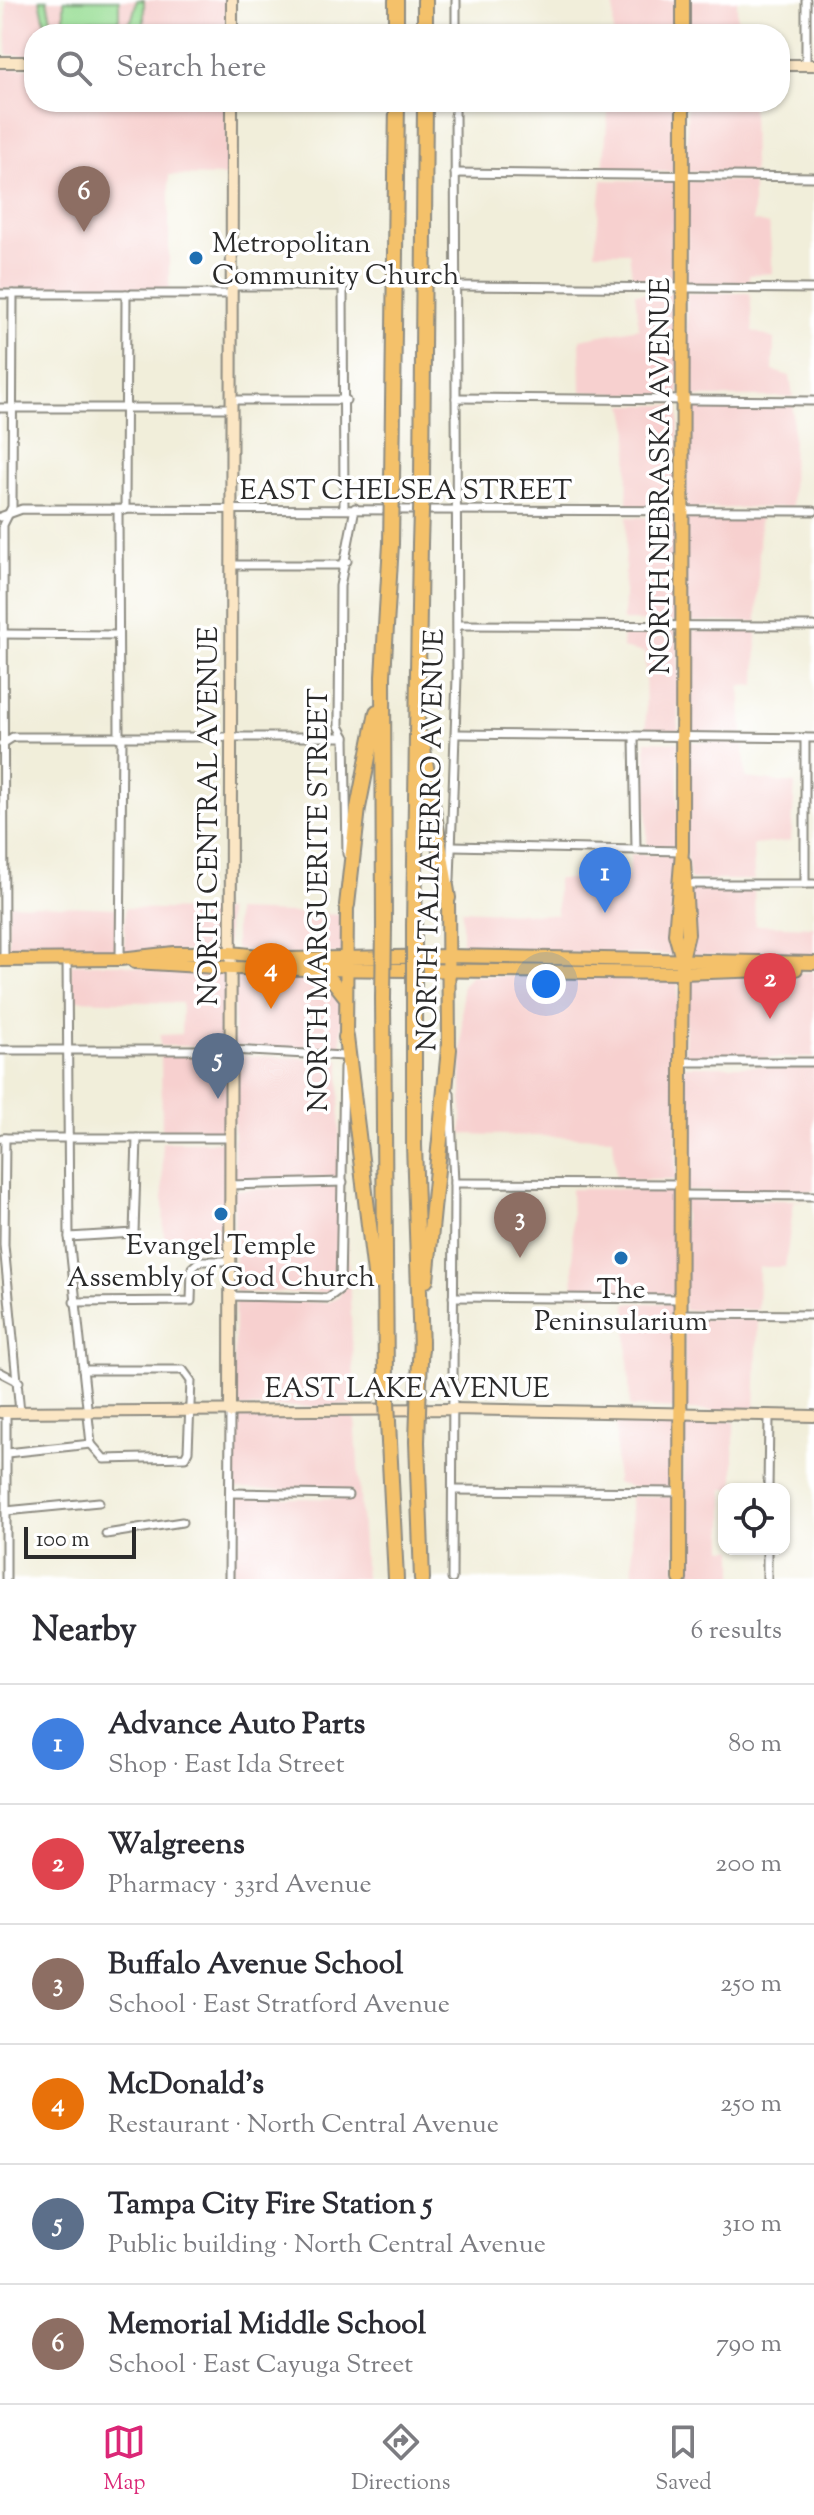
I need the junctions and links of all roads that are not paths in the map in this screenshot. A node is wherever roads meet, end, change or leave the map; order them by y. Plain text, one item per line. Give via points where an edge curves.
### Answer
1 (232, 0) edge
2 (396, 0) edge
3 (425, 0) edge
4 (456, 0) edge
5 (683, 0) edge
6 (806, 0) edge
7 (232, 24) edge
8 (396, 24) edge
9 (425, 24) edge
10 (456, 24) edge
11 (683, 24) edge
12 (0, 62) edge
13 (24, 62) edge
14 (810, 65) edge
15 (232, 112) edge
16 (397, 112) edge
17 (425, 112) edge
18 (455, 112) edge
19 (683, 112) edge
20 (455, 173) junction
21 (683, 177) junction
22 (814, 177) edge
23 (457, 286) junction
24 (683, 289) junction
25 (814, 289) edge
26 (231, 290) junction
27 (0, 294) edge
28 (13, 294) junction
29 (126, 294) junction
30 (456, 398) junction
31 (346, 400) junction
32 (683, 401) junction
33 (814, 401) edge
34 (232, 404) junction
35 (0, 408) edge
36 (13, 408) junction
37 (127, 408) junction
38 (344, 508) junction
39 (355, 508) junction
40 (121, 510) junction
41 (457, 510) junction
42 (232, 511) junction
43 (814, 511) edge
44 (682, 513) junction
45 (4, 516) edge
46 (347, 561) junction
47 (231, 565) junction
48 (329, 565) junction
49 (340, 586) junction
50 (458, 625) junction
51 (682, 626) junction
52 (814, 626) edge
53 (2, 634) edge
54 (118, 635) junction
55 (383, 676) junction
56 (416, 713) junction
57 (457, 734) junction
58 (231, 737) junction
59 (345, 737) junction
60 (634, 737) junction
61 (120, 738) junction
62 (682, 738) junction
63 (805, 738) junction
64 (814, 738) edge
65 (2, 744) edge
66 (453, 846) junction
67 (636, 849) junction
68 (682, 851) junction
69 (2, 858) edge
70 (687, 884) junction
71 (810, 884) edge
72 (448, 898) junction
73 (347, 905) junction
74 (231, 953) junction
75 (67, 959) junction
76 (120, 959) junction
77 (682, 959) junction
78 (2, 960) edge
79 (448, 963) junction
80 (347, 964) junction
81 (814, 965) edge
82 (231, 968) junction
83 (313, 969) junction
84 (475, 969) junction
85 (682, 973) junction
86 (346, 998) junction
87 (449, 1001) junction
88 (346, 1037) junction
89 (449, 1049) junction
90 (0, 1050) edge
91 (68, 1050) junction
92 (230, 1050) junction
93 (344, 1056) junction
94 (681, 1062) junction
95 (814, 1062) edge
96 (69, 1137) junction
97 (2, 1138) edge
98 (137, 1138) junction
99 (230, 1138) junction
100 (2, 1178) edge
101 (343, 1182) junction
102 (454, 1183) junction
103 (230, 1185) junction
104 (680, 1190) junction
105 (814, 1196) edge
106 (69, 1237) junction
107 (2, 1245) edge
108 (231, 1261) junction
109 (231, 1296) junction
110 (453, 1297) junction
111 (680, 1299) junction
112 (74, 1302) junction
113 (4, 1310) edge
114 (680, 1314) junction
115 (814, 1315) edge
116 (383, 1330) junction
117 (421, 1349) junction
118 (83, 1370) junction
119 (0, 1372) edge
120 (19, 1382) junction
121 (453, 1409) junction
122 (88, 1411) junction
123 (3, 1412) edge
124 (20, 1412) junction
125 (191, 1412) junction
126 (230, 1413) junction
127 (680, 1414) junction
128 (814, 1416) edge
129 (769, 1417) junction
130 (91, 1444) junction
131 (7, 1453) junction
132 (768, 1483) edge
133 (453, 1490) junction
134 (680, 1492) junction
135 (230, 1493) junction
136 (348, 1495) dead end
137 (99, 1502) dead end
138 (6, 1511) junction
139 (182, 1522) dead end
140 (106, 1534) dead end
141 (767, 1555) edge
142 (6, 1579) edge
143 (229, 1579) edge
144 (396, 1579) edge
145 (422, 1579) edge
146 (452, 1579) edge
147 (680, 1579) edge
148 (767, 1579) edge

1 - 7 street
2 - 8 highway
3 - 9 highway
4 - 10 street
5 - 11 main road
6 - 14 street
12 - 13 street
15 - 26 street, NORTH CENTRAL AVENUE
16 - 55 highway, bridge via 391,544
17 - 56 highway, bridge
18 - 20 street, NORTH TALIAFERRO AVENUE
19 - 21 main road, NORTH NEBRASKA AVENUE
20 - 21 street
20 - 23 street, NORTH TALIAFERRO AVENUE
21 - 22 street
21 - 24 main road, NORTH NEBRASKA AVENUE
23 - 24 street
23 - 30 street, NORTH TALIAFERRO AVENUE
24 - 25 street
24 - 32 main road, NORTH NEBRASKA AVENUE
26 - 29 street
26 - 31 street via 343,286
26 - 34 street, NORTH CENTRAL AVENUE
27 - 28 street
28 - 29 street
28 - 36 street
29 - 37 street
30 - 32 street
30 - 41 street, NORTH TALIAFERRO AVENUE
31 - 34 street
31 - 38 street
32 - 33 street
32 - 44 main road, NORTH NEBRASKA AVENUE
34 - 37 street
34 - 42 street, NORTH CENTRAL AVENUE
35 - 36 street
36 - 37 street
36 - 45 street via 12,507
37 - 40 street
38 - 39 street, EAST CHELSEA STREET
38 - 42 street, EAST CHELSEA STREET
39 - 41 street, EAST CHELSEA STREET
39 - 46 street, NORTH MARGUERITE STREET
40 - 42 street, EAST CHELSEA STREET
40 - 45 street, EAST CHELSEA STREET via 22,509
40 - 54 street
41 - 44 street, EAST CHELSEA STREET
41 - 50 street, NORTH TALIAFERRO AVENUE
42 - 47 street, NORTH CENTRAL AVENUE
43 - 44 street, EAST CHELSEA STREET
44 - 51 main road, NORTH NEBRASKA AVENUE
45 - 53 street
46 - 48 street
46 - 49 street, NORTH MARGUERITE STREET
47 - 48 street
47 - 58 street, NORTH CENTRAL AVENUE
48 - 49 street
49 - 59 street, NORTH MARGUERITE STREET via 339,726
50 - 51 street
50 - 57 street, NORTH TALIAFERRO AVENUE
51 - 52 street
51 - 62 main road, NORTH NEBRASKA AVENUE
53 - 54 street
53 - 65 street
54 - 61 street
55 - 73 highway via 358,808
55 - 116 highway, bridge
56 - 72 highway
56 - 117 highway, bridge via 414,1145
57 - 60 street
57 - 66 street, NORTH TALIAFERRO AVENUE
58 - 59 street
58 - 61 street
58 - 74 street, NORTH CENTRAL AVENUE
59 - 73 street, NORTH MARGUERITE STREET
60 - 62 street
60 - 67 street
61 - 65 street via 13,737
61 - 76 street
62 - 63 street
62 - 68 main road, NORTH NEBRASKA AVENUE
63 - 64 street
63 - 71 street
65 - 69 street
66 - 67 street
66 - 72 street, NORTH TALIAFERRO AVENUE
67 - 68 street
68 - 70 main road, NORTH NEBRASKA AVENUE
68 - 77 main road, NORTH NEBRASKA AVENUE via 675,934
69 - 78 street
70 - 71 street
70 - 77 main road, NORTH NEBRASKA AVENUE via 688,934
72 - 79 main road, NORTH TALIAFERRO AVENUE
73 - 80 main road, NORTH MARGUERITE STREET
74 - 76 main road
74 - 80 main road
74 - 82 street, NORTH CENTRAL AVENUE
75 - 76 main road
75 - 78 main road
75 - 91 street
76 - 82 main road
77 - 79 main road
77 - 81 main road
77 - 85 main road, NORTH NEBRASKA AVENUE
79 - 80 main road
79 - 84 main road
79 - 87 main road, NORTH TALIAFERRO AVENUE
80 - 83 main road
80 - 86 main road, NORTH MARGUERITE STREET
81 - 85 main road
82 - 83 main road
82 - 92 street, NORTH CENTRAL AVENUE
83 - 86 main road via 332,980
84 - 85 main road
84 - 87 main road via 460,981
85 - 94 main road, NORTH NEBRASKA AVENUE
86 - 88 main road, NORTH MARGUERITE STREET
87 - 89 main road, NORTH TALIAFERRO AVENUE
88 - 93 street, NORTH MARGUERITE STREET
88 - 116 highway
89 - 102 street, NORTH TALIAFERRO AVENUE
89 - 117 highway
90 - 91 street
91 - 92 street
91 - 96 street
92 - 93 street
92 - 99 street, NORTH CENTRAL AVENUE
93 - 101 street, NORTH MARGUERITE STREET
94 - 95 street
94 - 104 main road, NORTH NEBRASKA AVENUE
96 - 97 street
96 - 98 street
96 - 106 street
97 - 100 street
98 - 99 street
98 - 106 street via 134,1233
99 - 103 street, NORTH CENTRAL AVENUE
100 - 107 street
101 - 103 street
101 - 109 street, NORTH MARGUERITE STREET via 337,1292 328,1298
102 - 104 street
102 - 110 street, NORTH TALIAFERRO AVENUE
103 - 108 street, NORTH CENTRAL AVENUE
104 - 105 street
104 - 111 main road, NORTH NEBRASKA AVENUE
106 - 112 street
107 - 113 street
108 - 109 street, NORTH CENTRAL AVENUE
108 - 112 street via 200,1261 192,1268 191,1301
109 - 126 street, NORTH CENTRAL AVENUE
110 - 111 street
110 - 121 street, NORTH TALIAFERRO AVENUE
111 - 114 main road, NORTH NEBRASKA AVENUE
112 - 118 street
113 - 120 street
114 - 115 street
114 - 127 main road, NORTH NEBRASKA AVENUE
116 - 144 highway, bridge
117 - 145 highway, bridge via 417,1442
118 - 122 street
118 - 125 street via 183,1370 191,1381
119 - 120 street
120 - 124 street
121 - 126 street, EAST LAKE AVENUE
121 - 127 street, EAST LAKE AVENUE
121 - 133 street, NORTH TALIAFERRO AVENUE
122 - 124 street, EAST LAKE AVENUE
122 - 125 street, EAST LAKE AVENUE
122 - 130 street
123 - 124 street, EAST LAKE AVENUE
123 - 131 street
125 - 126 street, EAST LAKE AVENUE
125 - 130 street via 188,1451 180,1460 104,1459
126 - 135 street, NORTH CENTRAL AVENUE
127 - 129 street, EAST LAKE AVENUE
127 - 134 main road, NORTH NEBRASKA AVENUE
128 - 129 street, EAST LAKE AVENUE
129 - 132 street
130 - 131 street
131 - 138 street
133 - 134 street
133 - 146 street, NORTH TALIAFERRO AVENUE
134 - 147 main road, NORTH NEBRASKA AVENUE
135 - 136 street
135 - 143 street, NORTH CENTRAL AVENUE
137 - 138 street
138 - 142 street
139 - 140 street
141 - 148 street

